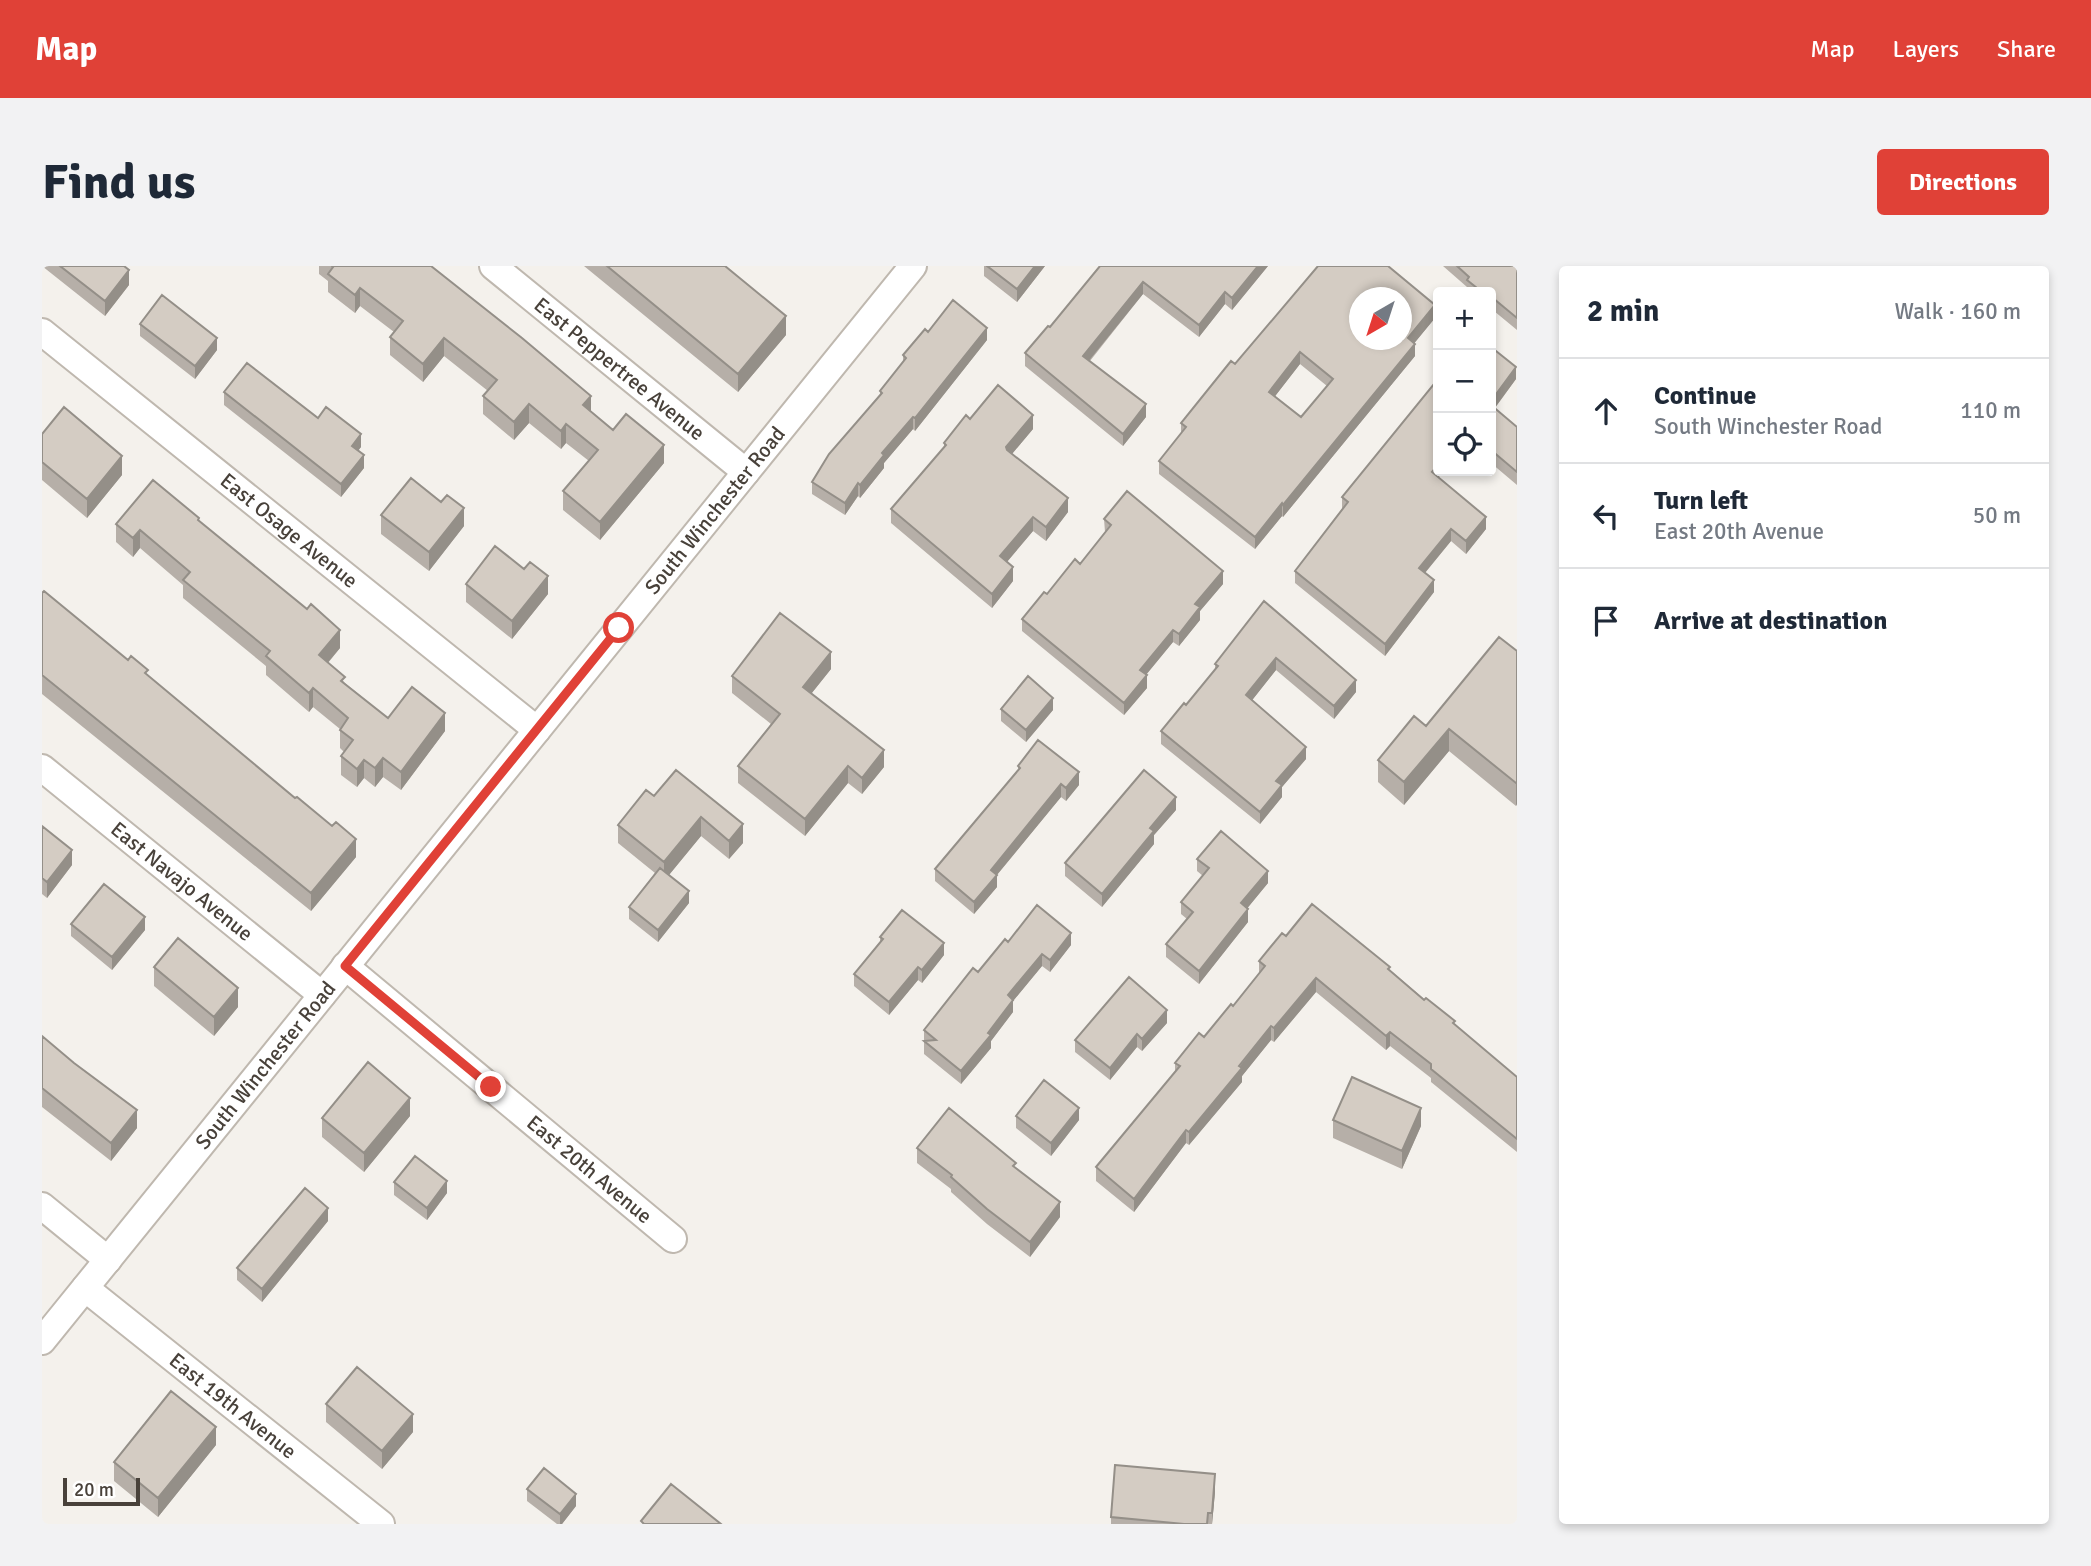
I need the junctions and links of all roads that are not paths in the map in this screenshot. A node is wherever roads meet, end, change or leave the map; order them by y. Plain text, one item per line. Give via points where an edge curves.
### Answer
1 (493, 266) edge
2 (913, 266) edge
3 (42, 332) edge
4 (746, 472) junction
5 (537, 730) junction
6 (42, 768) edge
7 (345, 966) junction
8 (322, 995) junction
9 (42, 1206) edge
10 (673, 1239) dead end
11 (108, 1259) junction
12 (85, 1288) junction
13 (42, 1340) edge
14 (381, 1524) edge

1 - 4 street, East Peppertree Avenue
2 - 4 street, South Winchester Road
3 - 5 street, East Osage Avenue
4 - 5 street, South Winchester Road
5 - 7 street, South Winchester Road
6 - 8 street, East Navajo Avenue
7 - 8 street, South Winchester Road
7 - 10 street, East 20th Avenue
8 - 11 street, South Winchester Road
9 - 11 street
11 - 12 street, South Winchester Road
12 - 13 street, South Winchester Road
12 - 14 street, East 19th Avenue

